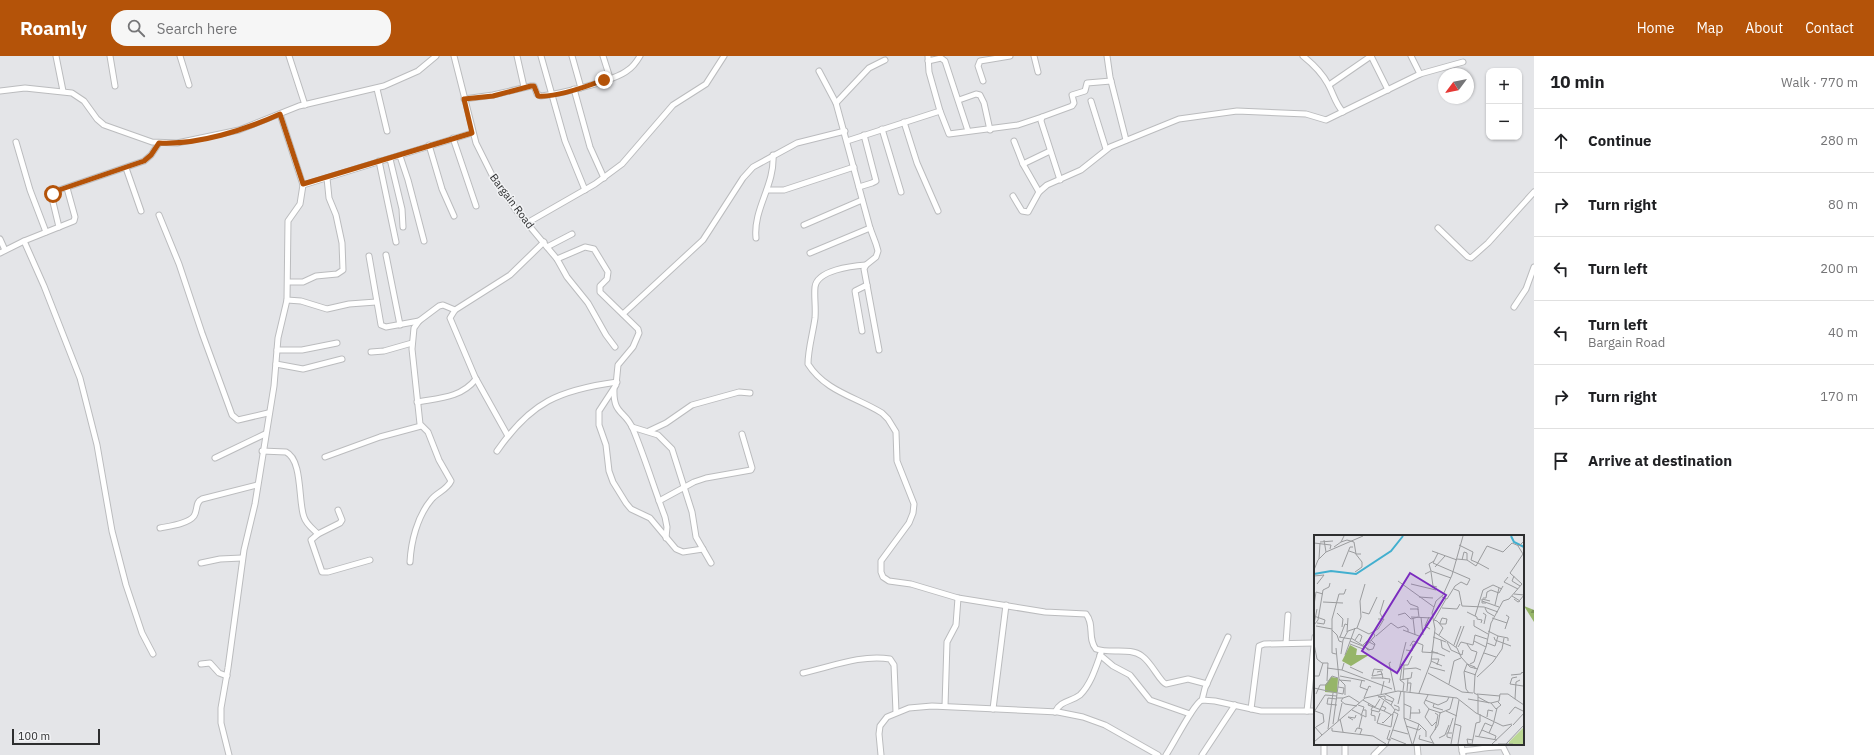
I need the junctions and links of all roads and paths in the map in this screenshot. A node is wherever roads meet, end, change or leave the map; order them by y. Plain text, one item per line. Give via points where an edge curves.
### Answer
1 (56, 56) edge
2 (110, 56) edge
3 (180, 56) edge
4 (289, 56) edge
5 (436, 56) edge
6 (454, 56) edge
7 (517, 56) edge
8 (541, 56) edge
9 (572, 56) edge
10 (603, 56) edge
11 (640, 56) edge
12 (724, 56) edge
13 (1010, 56) edge
14 (1034, 56) edge
15 (1107, 56) edge
16 (1303, 56) edge
17 (1371, 56) edge
18 (1411, 56) edge
19 (990, 57) edge
20 (928, 59) edge
21 (886, 60) dead end
22 (1463, 62) dead end
23 (819, 70) dead end
24 (1038, 72) dead end
25 (1420, 74) junction
26 (610, 78) junction
27 (983, 81) dead end
28 (1111, 81) junction
29 (189, 85) dead end
30 (1329, 85) junction
31 (115, 86) dead end
32 (524, 87) junction
33 (581, 88) junction
34 (377, 89) junction
35 (574, 89) junction
36 (1388, 90) junction
37 (0, 91) edge
38 (63, 91) junction
39 (552, 94) junction
40 (464, 99) junction
41 (959, 100) junction
42 (1091, 101) dead end
43 (836, 103) junction
44 (304, 105) junction
45 (940, 111) junction
46 (1343, 112) junction
47 (280, 114) junction
48 (1042, 117) junction
49 (904, 122) junction
50 (882, 129) junction
51 (387, 130) dead end
52 (990, 130) junction
53 (845, 131) junction
54 (968, 131) junction
55 (472, 133) junction
56 (864, 135) junction
57 (453, 138) junction
58 (1126, 140) junction
59 (847, 141) junction
60 (1014, 141) dead end
61 (16, 142) dead end
62 (159, 143) junction
63 (429, 145) junction
64 (1106, 149) junction
65 (1050, 151) junction
66 (400, 156) junction
67 (773, 156) junction
68 (390, 159) junction
69 (379, 161) junction
70 (1023, 164) junction
71 (854, 167) junction
72 (126, 168) junction
73 (327, 178) junction
74 (604, 178) junction
75 (1060, 180) junction
76 (303, 184) junction
77 (858, 187) junction
78 (67, 188) junction
79 (585, 190) junction
80 (767, 190) junction
81 (901, 192) dead end
82 (1039, 192) junction
83 (1534, 192) edge
84 (1013, 196) dead end
85 (862, 200) junction
86 (476, 206) dead end
87 (141, 211) dead end
88 (938, 211) dead end
89 (159, 215) dead end
90 (454, 216) dead end
91 (527, 223) junction
92 (804, 225) dead end
93 (59, 227) junction
94 (403, 227) dead end
95 (870, 228) junction
96 (1438, 228) dead end
97 (46, 232) junction
98 (572, 234) dead end
99 (756, 238) dead end
100 (0, 239) edge
101 (24, 241) junction
102 (424, 241) dead end
103 (396, 242) dead end
104 (545, 245) junction
105 (2, 252) edge
106 (810, 253) dead end
107 (386, 255) dead end
108 (370, 256) dead end
109 (558, 259) junction
110 (866, 265) junction
111 (1534, 267) edge
112 (288, 282) junction
113 (867, 285) junction
114 (287, 300) junction
115 (376, 302) junction
116 (1514, 308) dead end
117 (455, 310) junction
118 (623, 314) junction
119 (419, 322) junction
120 (400, 325) junction
121 (862, 331) dead end
122 (337, 343) dead end
123 (412, 343) junction
124 (616, 347) dead end
125 (277, 350) junction
126 (879, 350) dead end
127 (371, 352) dead end
128 (342, 359) dead end
129 (276, 364) junction
130 (476, 379) junction
131 (617, 382) junction
132 (614, 388) junction
133 (750, 393) dead end
134 (417, 402) junction
135 (268, 413) junction
136 (421, 426) junction
137 (632, 427) junction
138 (649, 431) junction
139 (265, 434) junction
140 (742, 434) dead end
141 (508, 436) junction
142 (262, 451) junction
143 (497, 451) dead end
144 (325, 457) dead end
145 (215, 458) dead end
146 (257, 485) junction
147 (684, 488) junction
148 (659, 501) junction
149 (338, 510) dead end
150 (160, 528) dead end
151 (318, 534) junction
152 (666, 538) junction
153 (703, 548) junction
154 (242, 558) junction
155 (370, 560) dead end
156 (410, 562) dead end
157 (201, 563) dead end
158 (711, 563) dead end
159 (958, 598) junction
160 (1006, 605) junction
161 (1288, 614) dead end
162 (1228, 637) dead end
163 (1286, 643) junction
164 (1314, 643) edge
165 (1101, 653) junction
166 (153, 654) dead end
167 (201, 664) dead end
168 (803, 673) dead end
169 (227, 676) junction
170 (1207, 684) junction
171 (1202, 700) junction
172 (1235, 705) junction
173 (945, 706) junction
174 (994, 709) junction
175 (1251, 709) junction
176 (1307, 711) junction
177 (1314, 711) edge
178 (896, 712) junction
179 (1055, 712) junction
180 (1190, 714) junction
181 (1384, 745) edge
182 (1417, 745) edge
183 (1463, 753) edge
184 (229, 755) edge
185 (881, 755) edge
186 (1158, 755) edge
187 (1166, 755) edge
188 (1202, 755) edge
189 (1374, 755) edge
190 (1418, 755) edge
191 (1506, 755) edge

1 - 38 street
2 - 31 street
3 - 29 street
4 - 44 street
5 - 34 street via 418,71
6 - 40 street, Bargain Road
7 - 32 street
8 - 39 street
9 - 33 street
10 - 26 street
11 - 26 street via 628,70
12 - 74 street via 706,84 674,105 638,148
13 - 19 street
14 - 24 street
15 - 28 street
16 - 30 street via 1322,74
17 - 30 street
17 - 36 street
18 - 25 street
19 - 27 street via 978,63
20 - 41 street via 943,59
20 - 45 street
21 - 43 street via 865,71
22 - 25 street
23 - 43 street
25 - 36 street
26 - 33 street
28 - 48 street via 1087,83 1085,91 1072,95 1072,106
28 - 58 street
30 - 46 street via 1334,100
32 - 39 street via 534,86 538,96
32 - 40 street via 493,96
33 - 35 street
34 - 44 street
34 - 51 street
35 - 39 street
35 - 74 street via 590,147
36 - 46 street
37 - 38 street via 25,88
38 - 62 street via 78,96 104,125
39 - 79 street via 570,156
40 - 55 street, Bargain Road
41 - 52 street via 980,95
41 - 54 street
42 - 64 street
43 - 53 street
44 - 47 street
45 - 49 street
45 - 54 street via 949,134
46 - 58 street via 1326,120 1301,114 1229,111 1179,119
47 - 62 street via 218,135 177,143
47 - 76 street
48 - 52 street
48 - 65 street
49 - 50 street
49 - 88 street via 917,163
50 - 56 street
50 - 81 street
52 - 54 street
53 - 59 street
53 - 67 street via 797,143
55 - 57 street
55 - 91 street, Bargain Road via 498,187
56 - 59 street
56 - 77 street via 876,181
57 - 63 street
57 - 86 street
58 - 64 street
59 - 71 street
60 - 70 street
61 - 97 street
62 - 72 street via 144,161
63 - 66 street
63 - 90 street via 442,190
64 - 75 street via 1082,170
65 - 70 street
65 - 75 street
66 - 68 street
66 - 102 street
67 - 80 street via 774,167
67 - 118 street via 748,171 702,240
68 - 69 street
68 - 94 street via 402,209
69 - 73 street
69 - 103 street
70 - 82 street
71 - 77 street
71 - 80 street via 784,190
72 - 78 street
72 - 87 street
73 - 76 street
73 - 112 street via 329,198 336,215 342,243 343,270 337,274 316,276 304,282
74 - 79 street
75 - 82 street
76 - 112 street via 300,204 288,221
77 - 85 street
78 - 93 street via 53,194 52,198
78 - 93 street via 75,217 70,223
79 - 91 street
80 - 99 street via 756,218
82 - 84 street via 1026,213
83 - 96 street via 1471,258
85 - 92 street
85 - 95 street
89 - 135 street via 232,415 238,420
91 - 104 street, Bargain Road
93 - 97 street
95 - 106 street
95 - 110 street via 878,251 876,257
97 - 101 street
98 - 104 street
100 - 105 street
101 - 105 street
101 - 166 street via 80,378 114,538 142,632
104 - 109 street, Bargain Road
104 - 117 street via 510,275
107 - 120 street
108 - 115 street
109 - 118 street via 584,247 594,249 608,272 607,279 600,286 600,292
109 - 124 street, Bargain Road
110 - 113 street via 864,274
110 - 159 street via 826,273 817,280 816,312 808,364 819,378 830,386 882,413 896,432 897,461 914,504 909,523 881,561 883,577
111 - 116 street via 1526,288
112 - 114 street
113 - 121 street via 855,291
113 - 126 street
114 - 115 street via 301,301 327,309
114 - 125 street
115 - 120 street via 381,325
117 - 119 street via 439,306
117 - 130 street via 450,318 452,325
118 - 131 street via 639,333 633,346 618,365
119 - 120 street
119 - 123 street via 414,328
122 - 125 street via 302,350
123 - 127 street
123 - 134 street
125 - 129 street
128 - 129 street via 303,369
129 - 135 street
130 - 134 street via 461,393
130 - 141 street
131 - 132 street
131 - 141 street via 557,395 530,412
132 - 137 street via 614,404
132 - 152 street via 602,405 598,417 613,482 631,509 650,518
133 - 138 street via 739,392 692,404 666,423
134 - 136 street
135 - 139 street
136 - 144 street via 380,437
136 - 156 street via 428,432 451,482 431,500 423,512 413,539
137 - 138 street
137 - 148 street
138 - 147 street via 658,435 672,449
139 - 142 street
139 - 145 street
140 - 147 street via 751,470 706,478
141 - 143 street
142 - 146 street
142 - 151 street via 286,452 291,456 299,480 304,518
146 - 150 street via 202,499 190,519
146 - 154 street
147 - 148 street
147 - 153 street via 692,512 696,537
148 - 152 street via 667,527
149 - 151 street via 342,520 340,523
151 - 155 street via 311,540 322,572
152 - 153 street via 676,549 683,552
153 - 158 street
154 - 157 street
154 - 169 street
159 - 160 street
159 - 173 street via 956,625 947,642
160 - 165 street via 1052,613 1086,614 1092,626 1091,641
160 - 174 street
161 - 163 street
162 - 170 street
163 - 164 street
163 - 175 street via 1258,646
164 - 176 street
165 - 170 street via 1139,654 1152,664 1163,683 1170,684 1188,679
165 - 179 street via 1083,691 1061,704
165 - 180 street via 1108,663 1130,675 1150,700
167 - 169 street via 210,663 219,673
168 - 178 street via 879,657 890,659 894,665
169 - 184 street via 220,715
170 - 171 street
171 - 172 street
171 - 180 street
172 - 175 street
172 - 188 street
173 - 174 street
173 - 178 street via 919,706
174 - 179 street
175 - 176 street
176 - 177 street
178 - 185 street via 887,717 880,726
179 - 186 street via 1083,717 1105,725
180 - 187 street
181 - 189 street
182 - 190 street
183 - 191 street via 1499,746 1503,747

